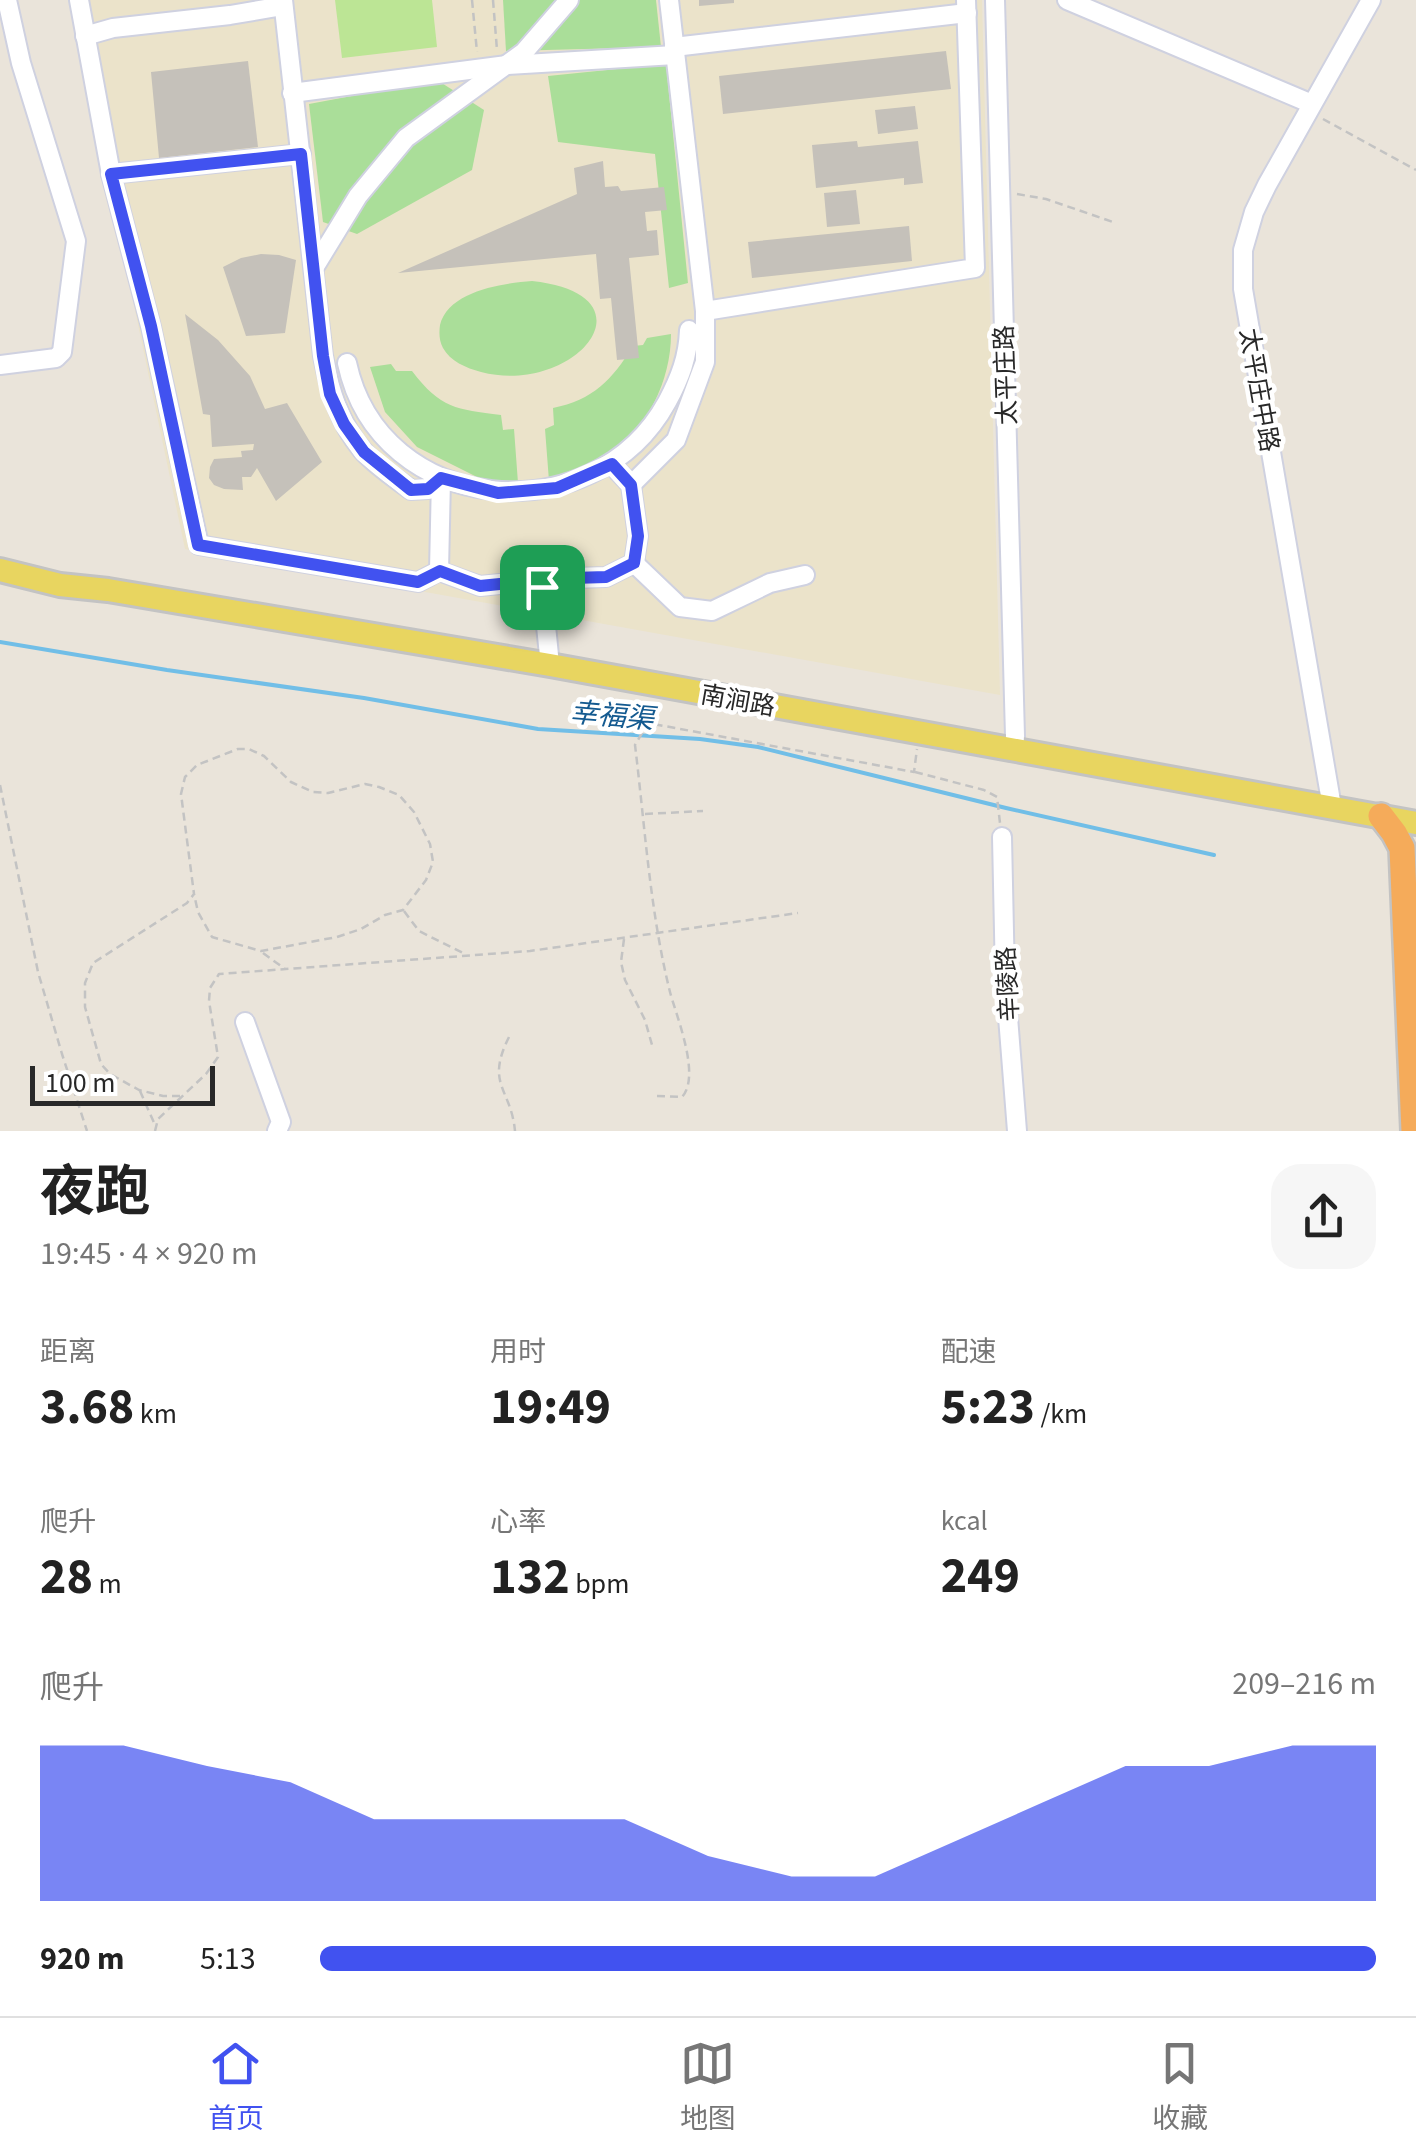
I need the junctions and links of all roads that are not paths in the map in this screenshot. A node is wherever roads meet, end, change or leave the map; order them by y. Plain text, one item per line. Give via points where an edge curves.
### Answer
1 (7, 0) edge
2 (79, 0) edge
3 (569, 0) edge
4 (669, 0) edge
5 (995, 0) edge
6 (1068, 0) edge
7 (1371, 0) edge
8 (283, 3) edge
9 (966, 6) edge
10 (85, 36) junction
11 (674, 51) junction
12 (503, 66) junction
13 (292, 93) junction
14 (1310, 108) junction
15 (301, 154) junction
16 (111, 174) junction
17 (314, 268) junction
18 (705, 310) junction
19 (689, 330) dead end
20 (347, 363) dead end
21 (0, 365) edge
22 (612, 464) junction
23 (441, 478) junction
24 (631, 485) junction
25 (634, 563) junction
26 (0, 570) edge
27 (440, 571) junction
28 (805, 575) dead end
29 (542, 587) junction
30 (550, 665) junction
31 (1014, 750) junction
32 (1332, 807) junction
33 (1382, 816) junction
34 (1416, 823) edge
35 (1002, 837) dead end
36 (245, 1022) dead end
37 (277, 1131) edge
38 (1017, 1131) edge
39 (1414, 1131) edge

1 - 21 street via 76,241 62,352
2 - 10 street
3 - 12 street
4 - 11 street
5 - 31 street, 太平庄路
6 - 14 street
7 - 14 street, 太平庄中路
8 - 10 street
8 - 13 street
9 - 11 street
9 - 18 street via 975,268
10 - 16 street
11 - 12 street
11 - 18 street
12 - 13 street
12 - 17 street via 406,138 358,196
13 - 15 street
14 - 32 street, 太平庄中路 via 1254,212 1242,270
15 - 16 street
15 - 17 street
16 - 27 street via 198,545 418,582
17 - 23 street via 330,394 344,424 364,452 411,490 428,489
18 - 24 street via 706,362 676,440
19 - 22 street via 684,371 655,424
20 - 23 street via 357,400 391,446
22 - 23 street via 557,488 498,493
22 - 24 street
23 - 27 street
24 - 25 street via 638,536
25 - 28 street via 680,608 712,611 770,583
25 - 29 street via 606,577
26 - 30 main road, 南涧路
27 - 29 street via 480,586
29 - 30 street
30 - 31 main road, 南涧路
31 - 32 main road, 南涧路
32 - 33 main road, 南涧路
33 - 34 main road, 南涧路
33 - 39 highway via 1402,848
35 - 38 street, 辛陵路
36 - 37 street via 281,1122

